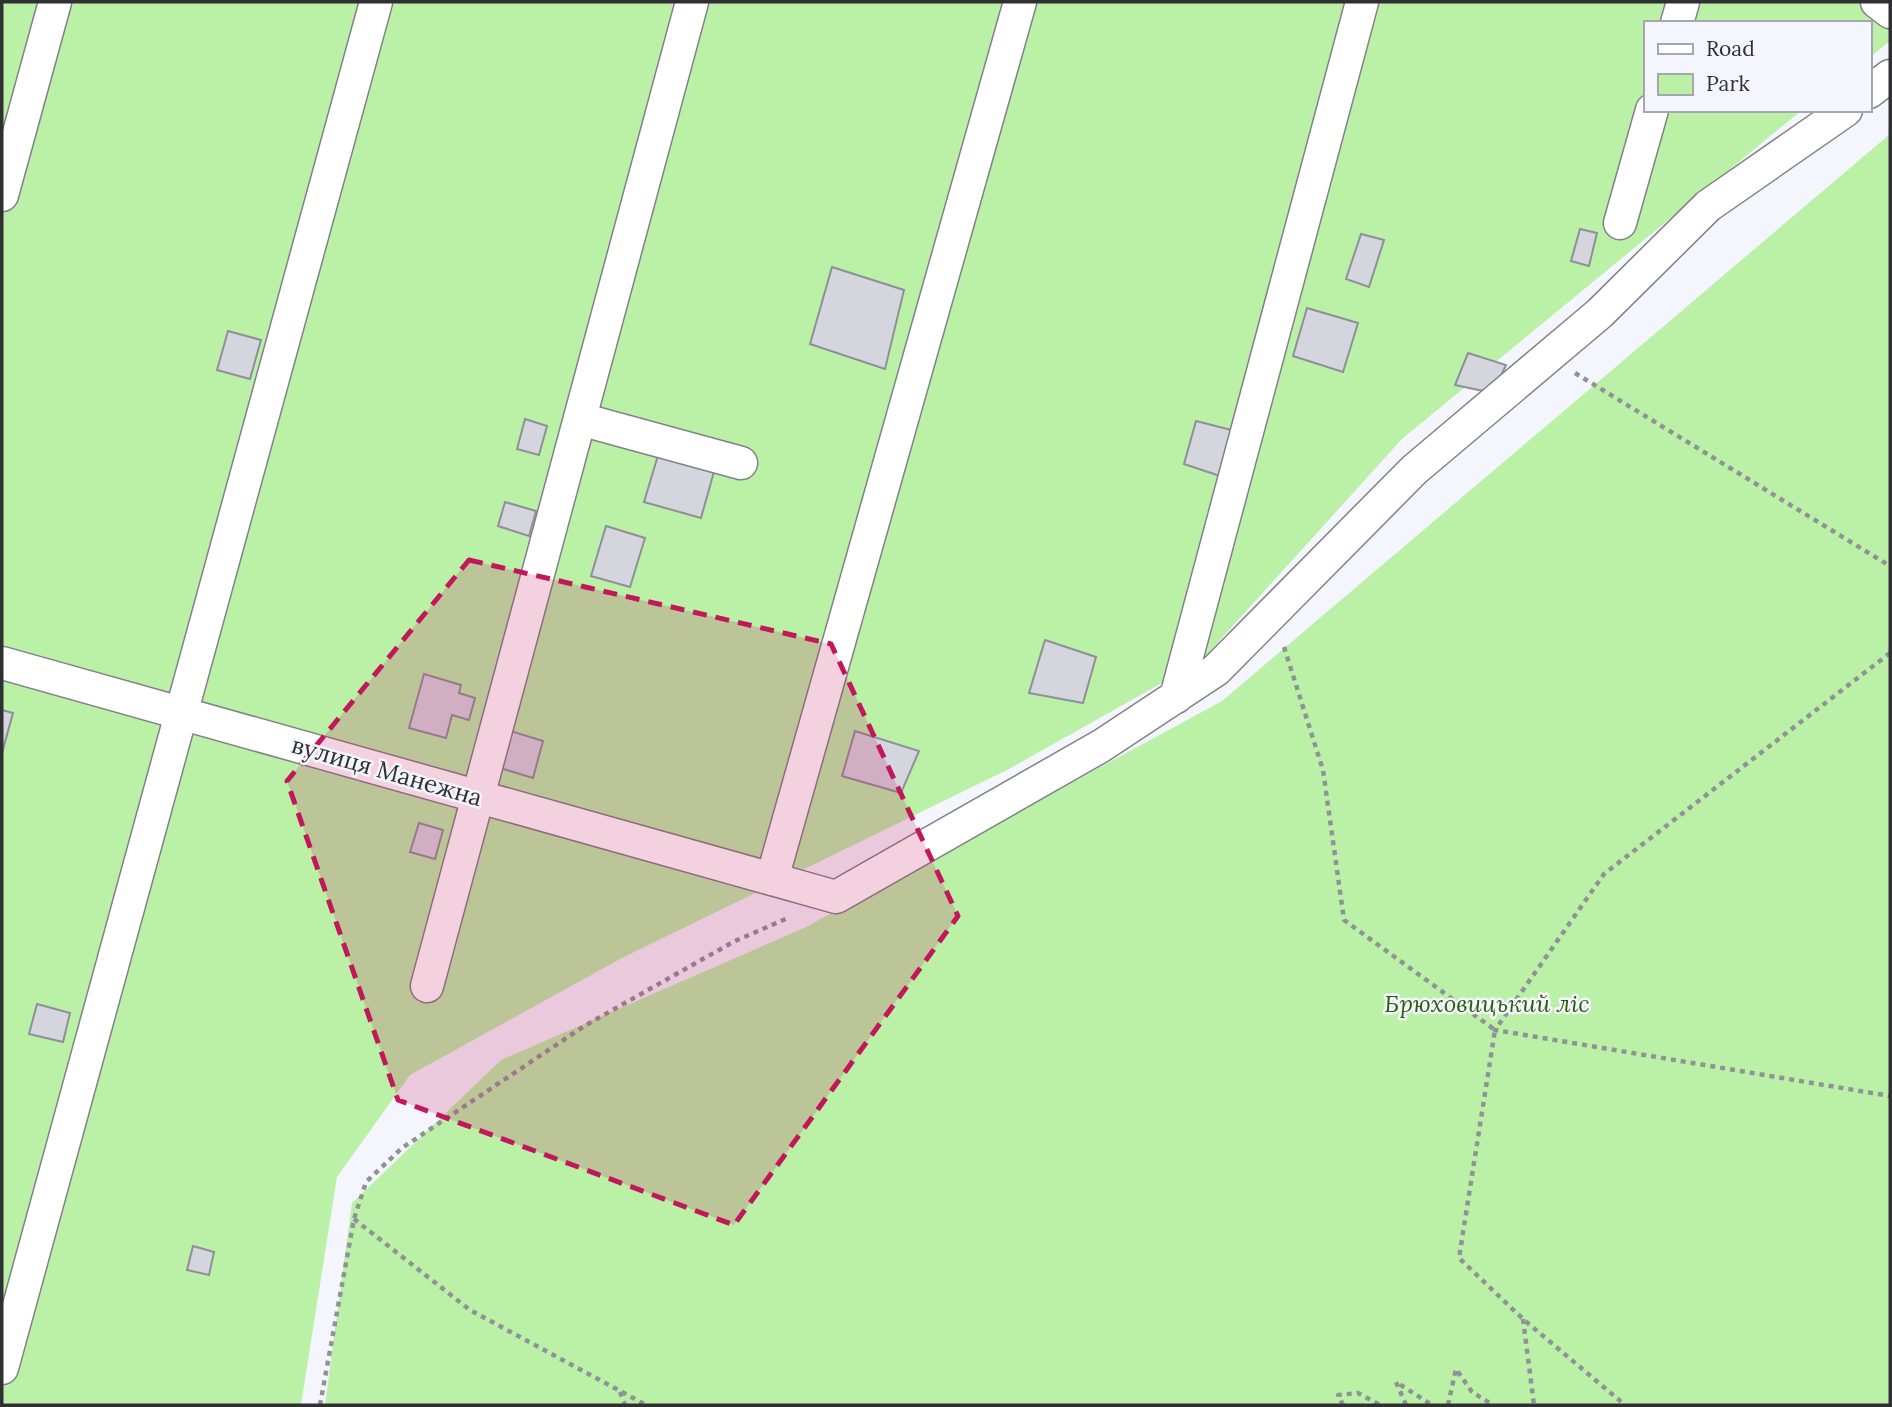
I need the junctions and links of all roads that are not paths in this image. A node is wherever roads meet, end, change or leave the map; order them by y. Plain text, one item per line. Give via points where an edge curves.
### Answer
1 (55, 2) edge
2 (376, 2) edge
3 (692, 2) edge
4 (1020, 2) edge
5 (1362, 2) edge
6 (1683, 2) edge
7 (1877, 2) edge
8 (1890, 12) edge
9 (1678, 21) edge
10 (1890, 76) edge
11 (1871, 91) edge
12 (1651, 112) edge
13 (1843, 112) edge
14 (2, 195) edge
15 (1620, 223) dead end
16 (580, 419) junction
17 (741, 463) dead end
18 (2, 663) edge
19 (1176, 697) junction
20 (180, 712) junction
21 (479, 797) junction
22 (772, 879) junction
23 (427, 985) dead end
24 (2, 1368) edge

1 - 14 street
2 - 20 street
3 - 16 street
4 - 22 street
5 - 19 street
6 - 9 street
7 - 8 street
10 - 11 street
12 - 15 street
13 - 19 street via 1708,206 1600,313 1413,470 1216,670
16 - 17 street
16 - 21 street
18 - 20 street, вулиця Манежна
19 - 22 street, вулиця Манежна via 1101,746 836,897
20 - 21 street, вулиця Манежна
20 - 24 street
21 - 22 street, вулиця Манежна
21 - 23 street

